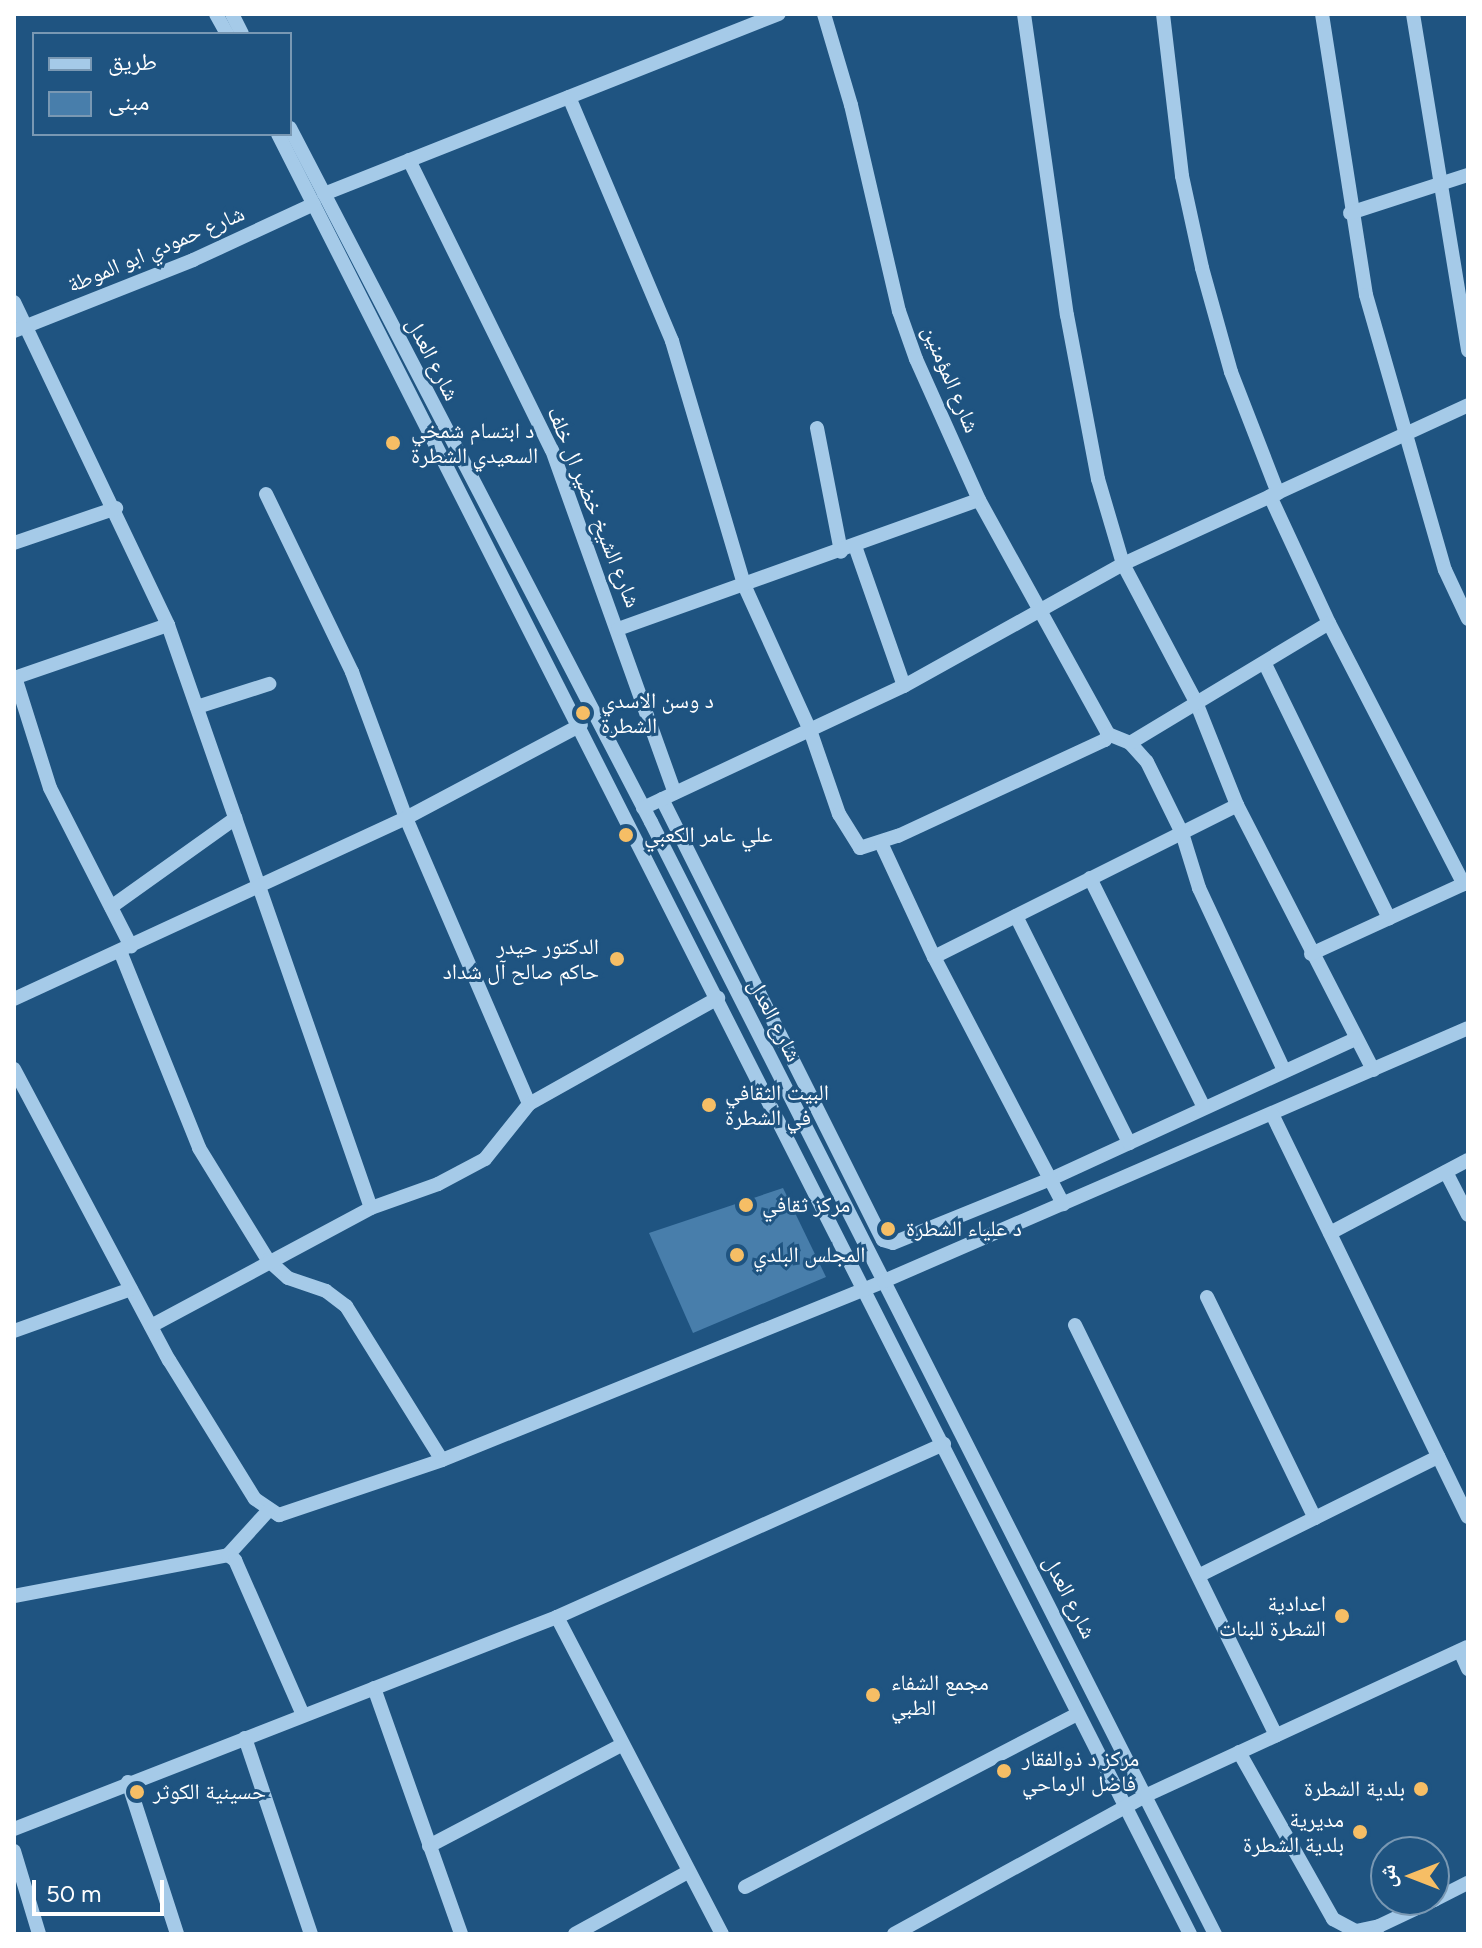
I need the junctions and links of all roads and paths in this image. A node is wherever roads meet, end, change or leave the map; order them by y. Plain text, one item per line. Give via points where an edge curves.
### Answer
1 (216, 14) edge
2 (232, 14) edge
3 (779, 14) edge
4 (824, 14) edge
5 (1024, 14) edge
6 (1163, 14) edge
7 (1322, 14) edge
8 (1413, 14) edge
9 (226, 32) edge
10 (241, 32) edge
11 (569, 97) junction
12 (292, 133) edge
13 (279, 136) edge
14 (409, 160) junction
15 (1468, 175) edge
16 (1439, 185) junction
17 (319, 199) junction
18 (1350, 213) junction
19 (14, 302) edge
20 (21, 329) edge
21 (1468, 351) edge
22 (1468, 405) edge
23 (817, 428) dead end
24 (1405, 434) junction
25 (266, 494) dead end
26 (1274, 494) junction
27 (979, 500) junction
28 (116, 508) junction
29 (14, 543) edge
30 (855, 546) junction
31 (841, 552) junction
32 (1123, 564) junction
33 (745, 587) junction
34 (1038, 611) junction
35 (1468, 619) edge
36 (1329, 623) junction
37 (168, 625) junction
38 (618, 629) junction
39 (1265, 664) junction
40 (15, 677) edge
41 (269, 684) dead end
42 (904, 686) junction
43 (1196, 702) junction
44 (197, 707) junction
45 (581, 725) junction
46 (810, 730) junction
47 (1108, 734) junction
48 (1130, 743) junction
49 (668, 796) junction
50 (1237, 805) junction
51 (643, 808) junction
52 (236, 818) junction
53 (406, 818) junction
54 (1182, 833) junction
55 (881, 843) junction
56 (1090, 878) junction
57 (1466, 883) edge
58 (260, 886) junction
59 (111, 907) junction
60 (1016, 916) junction
61 (1389, 918) junction
62 (126, 948) junction
63 (1311, 954) junction
64 (934, 957) junction
65 (718, 998) junction
66 (14, 999) edge
67 (1468, 1028) edge
68 (1356, 1039) junction
69 (14, 1069) edge
70 (1284, 1070) junction
71 (1373, 1070) junction
72 (529, 1104) junction
73 (1203, 1106) junction
74 (1272, 1114) junction
75 (1129, 1143) junction
76 (1468, 1160) edge
77 (1446, 1172) junction
78 (1051, 1179) junction
79 (1063, 1204) junction
80 (371, 1208) junction
81 (1468, 1215) edge
82 (1330, 1233) junction
83 (268, 1260) junction
84 (884, 1281) junction
85 (865, 1287) junction
86 (131, 1289) junction
87 (1207, 1297) dead end
88 (1075, 1325) dead end
89 (151, 1326) junction
90 (14, 1331) edge
91 (944, 1444) junction
92 (1438, 1457) junction
93 (442, 1460) junction
94 (1462, 1490) edge
95 (268, 1511) junction
96 (1468, 1517) edge
97 (1315, 1518) junction
98 (228, 1555) junction
99 (1200, 1575) junction
100 (14, 1596) edge
101 (557, 1617) junction
102 (1464, 1649) edge
103 (1468, 1669) edge
104 (374, 1688) junction
105 (1078, 1714) junction
106 (303, 1715) junction
107 (1276, 1735) junction
108 (245, 1738) junction
109 (621, 1745) junction
110 (1239, 1752) junction
111 (128, 1782) junction
112 (1147, 1795) junction
113 (1125, 1808) junction
114 (14, 1829) edge
115 (429, 1846) junction
116 (14, 1851) edge
117 (688, 1872) junction
118 (1468, 1883) edge
119 (745, 1887) dead end
120 (1450, 1892) edge
121 (1400, 1916) edge
122 (903, 1932) edge
123 (39, 1934) edge
124 (177, 1934) edge
125 (311, 1934) edge
126 (461, 1934) edge
127 (575, 1934) edge
128 (722, 1934) edge
129 (1190, 1934) edge
130 (1215, 1934) edge

1 - 9 street
2 - 10 street
3 - 11 street, شارع حمودي ابو الموطة
4 - 27 street, شارع المؤمنين via 899,311
5 - 32 street via 1067,315 1098,479
6 - 26 street via 1182,176 1202,268
7 - 18 street
8 - 16 street
11 - 14 street, شارع حمودي ابو الموطة
11 - 33 street via 672,341
12 - 17 street, شارع العدل
13 - 17 street, شارع العدل
14 - 17 street, شارع حمودي ابو الموطة
14 - 38 street, شارع الشيخ خضير ال خلف via 552,450
15 - 16 street
16 - 18 street
16 - 21 street
17 - 20 street, شارع حمودي ابو الموطة
17 - 45 street, شارع العدل
17 - 51 street, شارع العدل
18 - 24 street via 1366,295
19 - 20 street
20 - 28 street
22 - 24 street
23 - 31 street
24 - 26 street
24 - 35 street via 1445,570
25 - 53 street via 352,672
26 - 32 street
26 - 36 street
27 - 30 street
27 - 34 street, شارع المؤمنين
28 - 29 street
28 - 37 street
30 - 31 street
30 - 42 street
31 - 33 street
32 - 34 street
32 - 43 street
33 - 38 street
33 - 46 street
34 - 42 street
34 - 47 street, شارع المؤمنين
36 - 39 street
36 - 57 street
37 - 40 street
37 - 44 street
38 - 49 street, شارع الشيخ خضير ال خلف
39 - 43 street
39 - 61 street
40 - 59 street via 50,788
41 - 44 street
42 - 46 street
43 - 48 street
43 - 50 street
44 - 52 street
45 - 53 street
45 - 65 street, شارع العدل
46 - 49 street
46 - 55 street via 839,814 860,848
47 - 48 street
47 - 55 street via 1105,740
48 - 54 street via 1147,762
49 - 51 street
49 - 78 street, شارع الشيخ خضير ال خلف via 883,1240 893,1243
50 - 54 street
50 - 63 street
51 - 84 street, شارع العدل
52 - 58 street
52 - 59 street
53 - 58 street
53 - 72 street
54 - 56 street
54 - 70 street via 1199,888
55 - 64 street
56 - 60 street
56 - 73 street
57 - 61 street
58 - 62 street
58 - 80 street
59 - 62 street
60 - 64 street
60 - 75 street
61 - 63 street
62 - 66 street
62 - 83 street via 199,1148
63 - 68 street
64 - 78 street
65 - 72 street
65 - 85 street, شارع العدل
67 - 71 street
68 - 70 street, شارع الشيخ خضير ال خلف
68 - 71 street
69 - 86 street
70 - 73 street, شارع الشيخ خضير ال خلف
71 - 74 street
72 - 80 street via 485,1159
73 - 75 street, شارع الشيخ خضير ال خلف
74 - 79 street
74 - 82 street
75 - 78 street, شارع الشيخ خضير ال خلف
76 - 77 street
77 - 81 street
77 - 82 street
78 - 79 street
79 - 84 street
80 - 83 street
82 - 92 street
83 - 89 street
83 - 93 street via 288,1278 326,1291 346,1306
84 - 85 street
84 - 112 street, شارع العدل
85 - 91 street, شارع العدل
85 - 93 street
86 - 89 street
86 - 90 street
87 - 97 street
88 - 99 street
89 - 95 street via 240,1475
91 - 101 street
91 - 105 street, شارع العدل
92 - 94 street
92 - 97 street
93 - 95 street via 306,1509 279,1515
94 - 96 street
95 - 98 street
97 - 99 street
98 - 100 street
98 - 106 street via 235,1560
99 - 107 street
101 - 104 street
101 - 109 street
102 - 103 street
102 - 107 street
104 - 106 street
104 - 115 street
105 - 113 street, شارع العدل
105 - 119 street
106 - 108 street
107 - 110 street
108 - 111 street
108 - 125 street
109 - 115 street
109 - 117 street
110 - 112 street
110 - 121 street via 1333,1919 1356,1931
111 - 114 street
111 - 124 street
112 - 113 street
112 - 130 street, شارع العدل
113 - 122 street
113 - 129 street, شارع العدل
115 - 126 street
116 - 123 street
117 - 127 street
117 - 128 street
118 - 120 street

